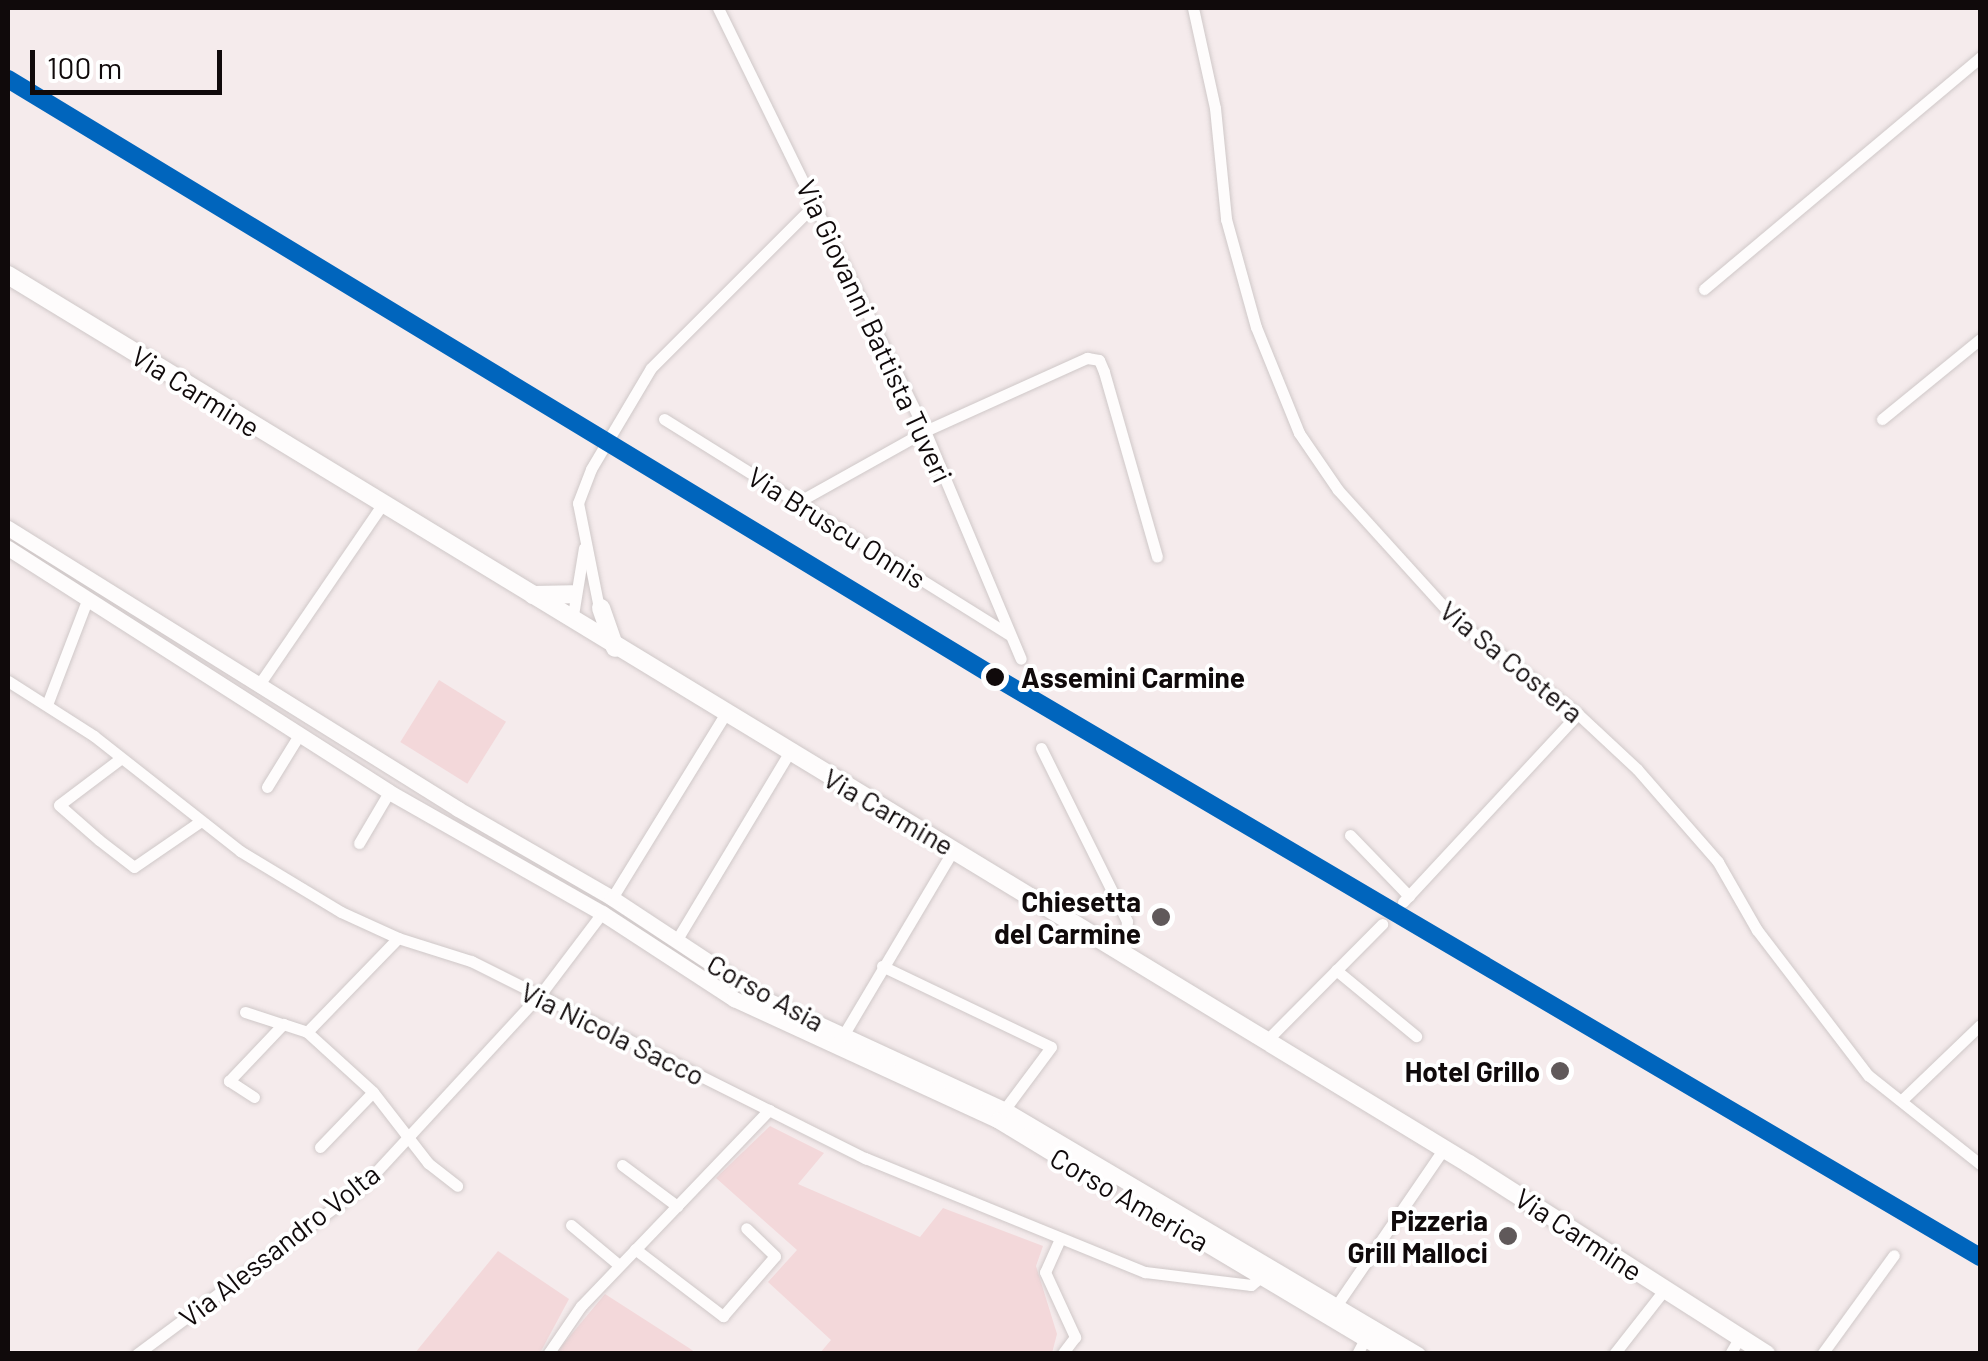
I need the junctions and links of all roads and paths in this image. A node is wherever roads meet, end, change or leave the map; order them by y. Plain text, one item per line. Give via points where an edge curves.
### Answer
1 (718, 8) edge
2 (1194, 8) edge
3 (1980, 58) edge
4 (816, 203) junction
5 (8, 275) edge
6 (1704, 289) dead end
7 (1980, 339) edge
8 (664, 418) dead end
9 (1882, 420) dead end
10 (926, 431) junction
11 (798, 502) junction
12 (382, 505) junction
13 (8, 528) edge
14 (585, 544) junction
15 (10, 555) edge
16 (1157, 557) dead end
17 (572, 594) junction
18 (528, 595) junction
19 (88, 598) junction
20 (601, 608) junction
21 (572, 621) junction
22 (589, 632) junction
23 (1010, 634) junction
24 (615, 648) junction
25 (1021, 659) dead end
26 (8, 681) edge
27 (260, 683) junction
28 (48, 702) junction
29 (725, 714) junction
30 (1578, 714) junction
31 (299, 735) junction
32 (1041, 748) dead end
33 (789, 753) junction
34 (120, 759) junction
35 (267, 787) dead end
36 (389, 792) junction
37 (201, 821) junction
38 (1350, 835) dead end
39 (359, 842) dead end
40 (954, 849) junction
41 (612, 898) junction
42 (602, 912) junction
43 (1382, 924) dead end
44 (398, 938) junction
45 (676, 941) junction
46 (1124, 953) junction
47 (882, 966) junction
48 (1336, 970) junction
49 (537, 998) junction
50 (245, 1012) dead end
51 (283, 1024) junction
52 (1980, 1025) edge
53 (307, 1032) junction
54 (1416, 1036) dead end
55 (841, 1040) junction
56 (1266, 1041) junction
57 (373, 1092) junction
58 (254, 1097) dead end
59 (1904, 1098) junction
60 (769, 1110) junction
61 (1001, 1115) junction
62 (409, 1140) junction
63 (320, 1147) dead end
64 (1443, 1150) junction
65 (622, 1164) dead end
66 (1980, 1164) edge
67 (457, 1186) dead end
68 (676, 1206) junction
69 (571, 1225) dead end
70 (746, 1228) dead end
71 (1060, 1241) junction
72 (636, 1249) junction
73 (1894, 1255) dead end
74 (619, 1264) junction
75 (1266, 1273) junction
76 (1665, 1290) junction
77 (1336, 1306) junction
78 (1361, 1346) edge
79 (1735, 1346) edge
80 (137, 1354) edge
81 (548, 1354) edge
82 (1062, 1354) edge
83 (1390, 1354) edge
84 (1418, 1354) edge
85 (1614, 1354) edge
86 (1766, 1354) edge
87 (1822, 1354) edge

1 - 4 street, Via Giovanni Battista Tuveri
2 - 30 street, Via Sa Costera via 1226,219 1256,327 1299,433 1338,490 1456,620
3 - 6 street
4 - 10 street, Via Giovanni Battista Tuveri
4 - 14 street via 652,368 578,502
5 - 12 main road, Via Carmine
7 - 9 street
8 - 11 street, Via Bruscu Onnis
10 - 11 street
10 - 16 street via 1088,358 1099,360
10 - 23 street, Via Giovanni Battista Tuveri
11 - 23 street, Via Bruscu Onnis
12 - 18 main road, Via Carmine
12 - 27 street
13 - 27 street, Corso Asia
14 - 17 street
14 - 20 street
15 - 19 street, Corso Asia
17 - 18 main road
17 - 21 street
18 - 21 main road, Via Carmine
19 - 28 street
19 - 31 street, Corso Asia
20 - 22 street
20 - 24 main road
21 - 22 main road, Via Carmine
22 - 24 main road, Via Carmine
23 - 25 street, Via Giovanni Battista Tuveri
24 - 29 main road, Via Carmine
26 - 28 street, Via Nicola Sacco
27 - 41 street, Corso Asia
28 - 34 street, Via Nicola Sacco
29 - 33 main road, Via Carmine
29 - 41 street
30 - 38 street via 1406,899
30 - 59 street, Via Sa Costera via 1718,862 1757,930 1868,1075
31 - 35 street
31 - 36 street, Corso Asia
32 - 46 street via 1126,921
33 - 40 main road, Via Carmine
33 - 45 street
34 - 37 street, Via Nicola Sacco
34 - 37 street via 59,805 134,867
36 - 39 street
36 - 42 street, Corso Asia
37 - 44 street, Via Nicola Sacco via 341,912
40 - 46 main road, Via Carmine
40 - 47 street
41 - 45 street, Corso Asia
42 - 49 street, Via Alessandro Volta
42 - 55 street, Corso Asia via 734,999
43 - 48 street
44 - 49 street, Via Nicola Sacco via 471,961
44 - 53 street
45 - 55 street, Corso Asia
46 - 56 main road, Via Carmine
47 - 55 street
47 - 61 street via 1051,1047
48 - 54 street
48 - 56 street
49 - 60 street, Via Nicola Sacco
49 - 62 street, Via Alessandro Volta
50 - 51 street
51 - 53 street
51 - 58 street via 229,1081
52 - 59 street
53 - 57 street
55 - 61 street, Corso America
56 - 64 main road, Via Carmine
57 - 62 street
57 - 63 street
59 - 66 street, Via Sa Costera
60 - 68 street
60 - 71 street, Via Nicola Sacco via 960,1202
61 - 75 street, Corso America
62 - 67 street
62 - 80 street, Via Alessandro Volta via 363,1186
64 - 76 main road, Via Carmine
64 - 77 street
65 - 68 street
68 - 72 street
69 - 74 street
70 - 72 street via 776,1256 724,1316
71 - 75 street, Via Nicola Sacco via 1145,1272 1228,1284
71 - 82 street via 1045,1272 1075,1337
72 - 74 street
73 - 87 street
74 - 81 street
75 - 77 street, Corso America
75 - 78 street, Corso America
76 - 79 main road, Via Carmine
76 - 85 street
77 - 84 street, Corso America
78 - 83 street, Corso America
79 - 86 main road, Via Carmine

